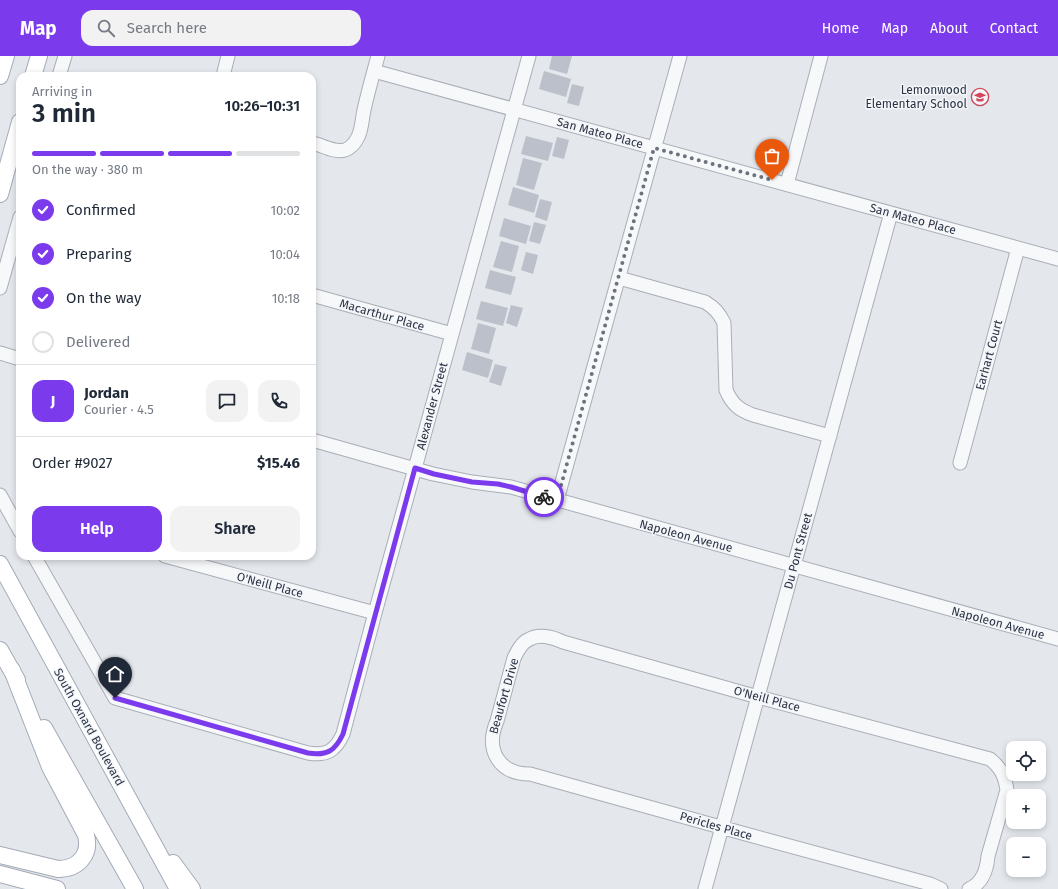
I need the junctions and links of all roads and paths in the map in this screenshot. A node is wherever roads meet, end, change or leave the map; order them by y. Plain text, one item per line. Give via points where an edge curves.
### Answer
1 (6, 56) edge
2 (38, 56) edge
3 (65, 56) edge
4 (228, 56) edge
5 (378, 56) edge
6 (529, 56) edge
7 (680, 56) edge
8 (822, 56) edge
9 (374, 71) junction
10 (34, 72) edge
11 (60, 72) edge
12 (224, 72) edge
13 (0, 76) edge
14 (514, 110) junction
15 (16, 136) edge
16 (316, 144) edge
17 (654, 148) junction
18 (786, 184) junction
19 (0, 194) edge
20 (891, 213) junction
21 (16, 231) edge
22 (1018, 248) junction
23 (1058, 259) edge
24 (619, 278) junction
25 (0, 288) edge
26 (316, 296) edge
27 (452, 334) junction
28 (0, 353) edge
29 (16, 358) edge
30 (830, 436) junction
31 (316, 441) edge
32 (960, 463) dead end
33 (415, 468) junction
34 (0, 495) edge
35 (557, 500) junction
36 (15, 515) edge
37 (36, 560) edge
38 (180, 560) edge
39 (0, 564) edge
40 (794, 566) junction
41 (375, 613) junction
42 (528, 639) joint
43 (1058, 639) edge
44 (0, 650) edge
45 (12, 670) junction
46 (758, 697) junction
47 (495, 756) joint
48 (131, 803) junction
49 (722, 828) junction
50 (0, 854) edge
51 (0, 874) edge
52 (57, 889) edge
53 (135, 889) edge
54 (178, 889) edge
55 (192, 889) edge
56 (705, 889) edge
57 (941, 889) edge
58 (970, 889) edge

1 - 13 main road
2 - 10 main road
3 - 11 street
4 - 12 street
5 - 9 street
6 - 14 street, Alexander Street
7 - 17 street
8 - 18 street
9 - 14 street, San Mateo Place
9 - 16 street via 357,139 350,147 336,151
14 - 17 street, San Mateo Place
14 - 27 street, Alexander Street
15 - 19 main road
17 - 18 street, San Mateo Place
17 - 24 street
18 - 20 street, San Mateo Place
20 - 22 street, San Mateo Place
20 - 30 street, Du Pont Street
21 - 25 street
22 - 23 street, San Mateo Place
22 - 32 street, Earhart Court
24 - 30 street via 706,302 714,308 724,323 726,390 730,400 743,412
24 - 35 street
26 - 27 street, Macarthur Place
27 - 33 street, Alexander Street
28 - 29 street
30 - 40 street, Du Pont Street
31 - 33 street, Napoleon Avenue
33 - 35 street, Napoleon Avenue via 472,482 498,484
33 - 41 street, Alexander Street
34 - 36 street
35 - 40 street, Napoleon Avenue
37 - 41 street, Alexander Street via 115,698 308,753 329,752 338,744 343,734
38 - 41 street, O'Neill Place
39 - 48 main road, South Oxnard Boulevard
40 - 43 street, Napoleon Avenue
40 - 46 street, Du Pont Street
42 - 46 street, O'Neill Place via 550,637
42 - 47 street, Beaufort Drive via 514,658 493,731
44 - 45 main road
45 - 50 main road via 50,766 86,835 88,849 74,865 65,869
45 - 53 main road
46 - 49 street, Du Pont Street
46 - 58 street, O'Neill Place via 983,756 998,766 1007,790 987,866 983,876
47 - 49 street, Pericles Place via 515,772
48 - 54 main road, South Oxnard Boulevard
48 - 55 main road
49 - 56 street, Du Pont Street
49 - 57 street, Pericles Place
51 - 52 main road

